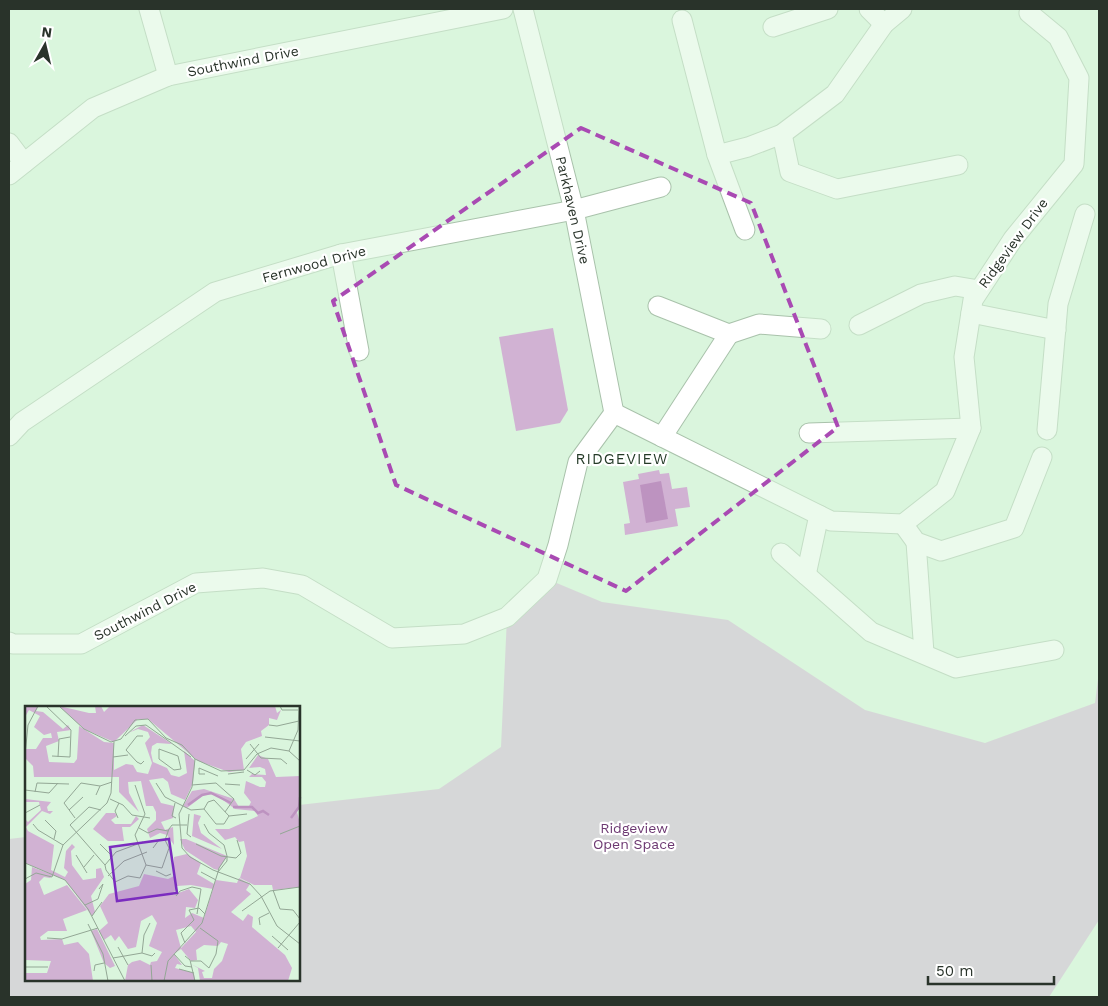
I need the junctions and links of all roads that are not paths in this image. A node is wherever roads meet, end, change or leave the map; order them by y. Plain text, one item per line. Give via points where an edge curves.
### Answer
1 (148, 9) edge
2 (504, 9) edge
3 (524, 9) edge
4 (828, 9) edge
5 (869, 9) edge
6 (902, 9) edge
7 (1027, 10) edge
8 (682, 20) dead end
9 (884, 24) junction
10 (772, 27) dead end
11 (168, 76) junction
12 (782, 134) junction
13 (9, 143) edge
14 (717, 156) junction
15 (24, 162) junction
16 (958, 165) dead end
17 (9, 175) edge
18 (661, 187) dead end
19 (574, 210) junction
20 (1085, 214) dead end
21 (744, 230) dead end
22 (340, 254) junction
23 (979, 290) junction
24 (658, 306) dead end
25 (971, 312) junction
26 (859, 325) dead end
27 (821, 329) dead end
28 (1056, 330) junction
29 (729, 334) junction
30 (359, 351) dead end
31 (614, 413) junction
32 (971, 428) junction
33 (1048, 430) dead end
34 (809, 432) dead end
35 (9, 436) edge
36 (662, 437) junction
37 (1042, 457) dead end
38 (819, 514) junction
39 (903, 524) junction
40 (916, 542) junction
41 (781, 554) dead end
42 (806, 575) junction
43 (9, 642) edge
44 (1054, 650) dead end
45 (924, 653) junction

1 - 11 street
2 - 11 street, Southwind Drive
3 - 19 street, Parkhaven Drive
4 - 10 street
5 - 9 street
6 - 9 street
7 - 23 street, Ridgeview Drive via 1058,37 1079,78 1074,164 1013,239
8 - 14 street
9 - 12 street via 835,94
11 - 15 street, Southwind Drive via 93,108
12 - 14 street
12 - 16 street via 790,172 837,189
13 - 15 street
14 - 21 street
15 - 17 street, Southwind Drive
18 - 19 street, Fernwood Drive
19 - 22 street, Fernwood Drive
19 - 31 street, Parkhaven Drive
20 - 28 street via 1058,304
22 - 30 street
22 - 35 street, Fernwood Drive via 216,292 22,422
23 - 25 street, Ridgeview Drive
23 - 26 street via 955,286 921,294
24 - 29 street
25 - 28 street
25 - 32 street, Ridgeview Drive via 964,357
27 - 29 street via 759,324
28 - 33 street
29 - 36 street
31 - 36 street
31 - 43 street, Southwind Drive via 578,462 547,579 507,617 464,634 392,638 302,584 263,578 196,583 81,644
32 - 34 street
32 - 39 street, Ridgeview Drive via 945,491
36 - 38 street
37 - 40 street via 1014,528 941,551
38 - 39 street via 831,520
38 - 42 street
39 - 40 street
40 - 45 street
41 - 42 street
42 - 45 street via 871,632
44 - 45 street via 956,668

